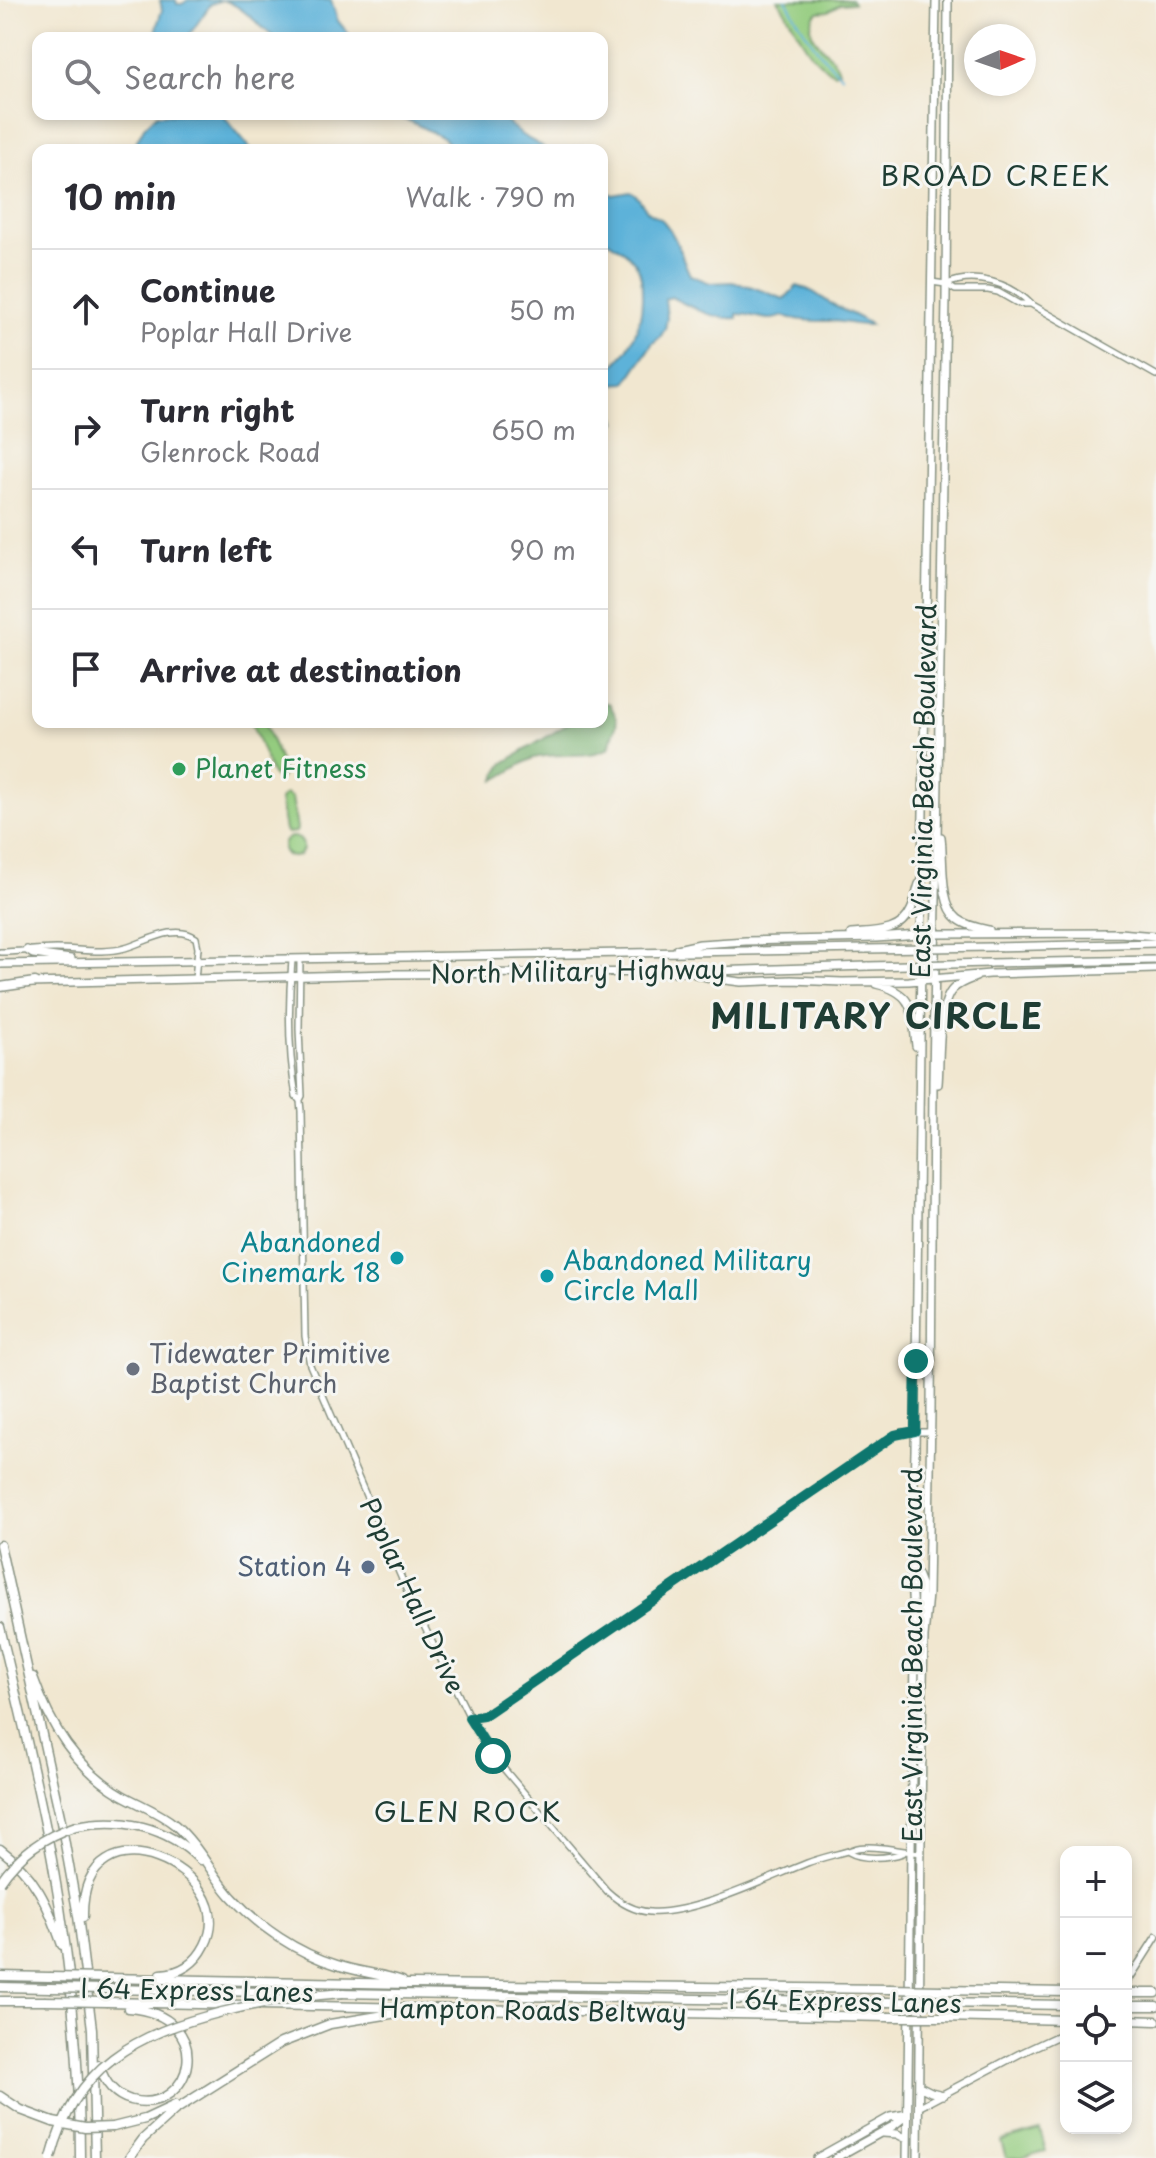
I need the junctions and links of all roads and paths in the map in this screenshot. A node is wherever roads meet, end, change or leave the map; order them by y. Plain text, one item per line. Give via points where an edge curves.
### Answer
1 (936, 0) edge
2 (948, 0) edge
3 (931, 282) junction
4 (946, 284) junction
5 (1156, 375) edge
6 (938, 819) junction
7 (922, 874) junction
8 (999, 933) junction
9 (935, 934) junction
10 (922, 935) junction
11 (1156, 936) edge
12 (804, 938) junction
13 (1156, 943) edge
14 (27, 950) junction
15 (0, 952) edge
16 (655, 953) junction
17 (296, 960) junction
18 (1156, 960) edge
19 (85, 961) junction
20 (197, 961) junction
21 (0, 964) edge
22 (1156, 969) edge
23 (685, 972) junction
24 (990, 974) junction
25 (295, 976) junction
26 (935, 978) junction
27 (195, 979) junction
28 (921, 980) junction
29 (35, 982) joint
30 (866, 982) junction
31 (0, 985) edge
32 (919, 1072) junction
33 (934, 1114) junction
34 (915, 1431) junction
35 (931, 1432) junction
36 (0, 1545) edge
37 (911, 1572) junction
38 (0, 1627) edge
39 (21, 1640) junction
40 (923, 1648) junction
41 (469, 1718) junction
42 (0, 1849) edge
43 (912, 1853) junction
44 (215, 1875) junction
45 (0, 1882) edge
46 (1156, 1937) edge
47 (85, 1962) junction
48 (69, 1968) junction
49 (1132, 1975) edge
50 (0, 1976) edge
51 (125, 1978) junction
52 (410, 1984) junction
53 (0, 1987) edge
54 (1060, 1992) edge
55 (343, 1993) junction
56 (1132, 1993) edge
57 (1156, 1993) edge
58 (0, 2001) edge
59 (108, 2002) junction
60 (1060, 2005) edge
61 (1132, 2006) edge
62 (1156, 2006) edge
63 (430, 2010) junction
64 (1060, 2020) edge
65 (1132, 2020) edge
66 (1156, 2020) edge
67 (92, 2029) junction
68 (1060, 2035) edge
69 (218, 2082) junction
70 (919, 2086) junction
71 (943, 2095) junction
72 (0, 2096) edge
73 (919, 2107) junction
74 (907, 2114) junction
75 (881, 2133) junction
76 (907, 2139) junction
77 (51, 2158) edge
78 (80, 2158) edge
79 (95, 2158) edge
80 (129, 2158) edge
81 (817, 2158) edge
82 (835, 2158) edge
83 (907, 2158) edge
84 (918, 2158) edge

1 - 3 main road, East Virginia Beach Boulevard
2 - 4 main road, East Virginia Beach Boulevard
3 - 4 street
3 - 7 main road, East Virginia Beach Boulevard
4 - 5 street via 955,290 998,292 1019,304 1031,304
4 - 6 main road, East Virginia Beach Boulevard
6 - 8 main road via 948,907 962,922
6 - 9 main road, East Virginia Beach Boulevard
7 - 10 main road, East Virginia Beach Boulevard
7 - 12 main road via 911,910 898,926
8 - 9 main road
8 - 11 main road
9 - 10 main road
9 - 26 main road, East Virginia Beach Boulevard
10 - 12 main road
10 - 28 main road, East Virginia Beach Boulevard
12 - 16 main road via 700,944
13 - 16 main road, North Military Highway, bridge
14 - 15 street
14 - 19 main road
14 - 20 street via 113,950 183,932 196,938
16 - 17 main road, North Military Highway
17 - 20 main road, North Military Highway
17 - 25 street, Poplar Hall Drive
18 - 23 main road, North Military Highway, bridge
19 - 20 main road, North Military Highway
19 - 21 main road, North Military Highway
20 - 27 street
22 - 24 main road
23 - 25 main road, North Military Highway
23 - 30 main road via 741,982
24 - 26 main road
24 - 33 main road via 962,982 947,999
25 - 27 main road, North Military Highway
25 - 41 street, Poplar Hall Drive via 291,1050 301,1111 310,1365 413,1606
26 - 28 main road
26 - 33 main road, East Virginia Beach Boulevard
27 - 29 main road, North Military Highway
28 - 30 main road
28 - 32 main road, East Virginia Beach Boulevard
29 - 31 highway
30 - 32 main road via 895,990 907,1000
32 - 34 main road, East Virginia Beach Boulevard
33 - 35 main road, East Virginia Beach Boulevard
34 - 35 street
34 - 37 main road, East Virginia Beach Boulevard
34 - 41 street via 895,1435 483,1716
35 - 40 main road, East Virginia Beach Boulevard
36 - 39 highway
37 - 40 main road via 921,1584
37 - 43 main road, East Virginia Beach Boulevard
38 - 48 highway via 52,1857
39 - 44 highway via 48,1715 73,1754 104,1783 173,1823
39 - 47 highway
40 - 43 main road, East Virginia Beach Boulevard
41 - 43 street, Poplar Hall Drive via 493,1756 597,1879 633,1909 651,1913 689,1908 858,1848
42 - 48 highway via 27,1873 47,1904
43 - 70 main road, East Virginia Beach Boulevard
43 - 74 main road, East Virginia Beach Boulevard
44 - 45 highway, bridge via 184,1846 150,1828 114,1822 51,1835
44 - 52 highway via 253,1917 306,1952
46 - 49 main road
47 - 51 highway via 83,1895 93,1874 126,1854 165,1861 202,1894 210,1910 209,1937 197,1958 181,1970
47 - 67 highway
48 - 78 highway
50 - 51 highway, Hampton Roads Beltway, bridge
51 - 52 highway, Hampton Roads Beltway
52 - 54 highway, Hampton Roads Beltway, bridge
53 - 55 highway, I 64 Express Lanes, bridge
55 - 60 highway, I 64 Express Lanes, bridge
55 - 77 highway, bridge via 246,2006 172,2026 133,2044 85,2086 61,2126
56 - 57 highway
58 - 59 highway, Hampton Roads Beltway, bridge
59 - 63 highway, Hampton Roads Beltway
59 - 67 highway via 162,2017 179,2029 188,2051 182,2079 153,2100 121,2096 102,2072
61 - 62 highway
63 - 64 highway, Hampton Roads Beltway, bridge
63 - 69 highway via 313,2030 273,2047
65 - 66 highway
67 - 79 highway
68 - 71 main road
69 - 72 highway, bridge via 159,2114 113,2127 53,2122
69 - 80 highway via 165,2118
70 - 71 main road
70 - 73 main road, East Virginia Beach Boulevard
71 - 73 main road
73 - 74 main road
73 - 84 main road, East Virginia Beach Boulevard
74 - 75 main road
74 - 76 main road, East Virginia Beach Boulevard
74 - 81 main road via 890,2117
75 - 76 main road
75 - 82 main road
76 - 83 main road, East Virginia Beach Boulevard

